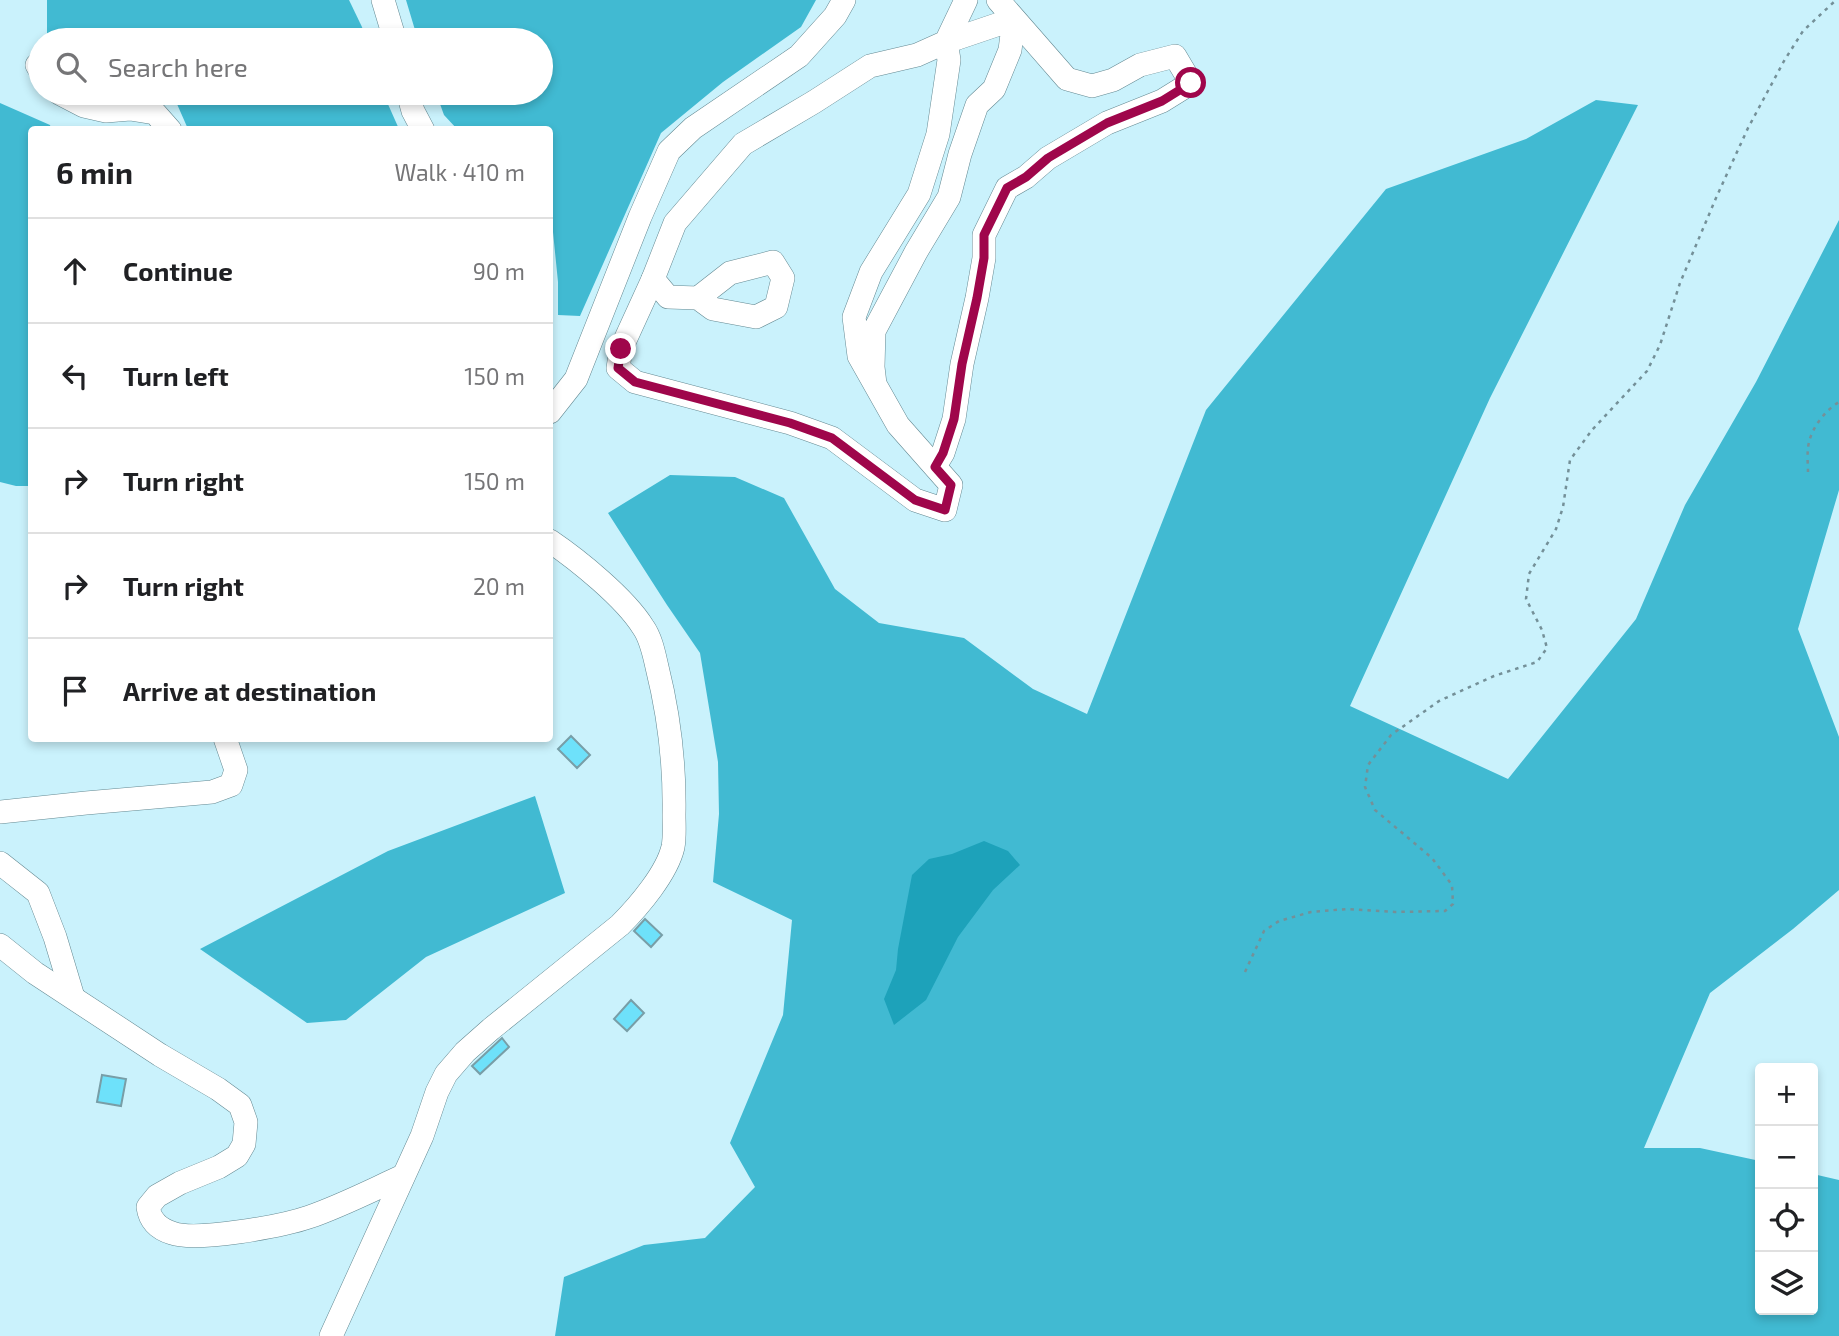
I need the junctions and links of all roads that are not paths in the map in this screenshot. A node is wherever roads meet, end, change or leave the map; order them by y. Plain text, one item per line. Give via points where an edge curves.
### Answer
1 (383, 0) edge
2 (844, 0) edge
3 (966, 0) edge
4 (998, 0) edge
5 (1014, 19) junction
6 (391, 28) edge
7 (946, 42) junction
8 (82, 105) edge
9 (411, 105) edge
10 (166, 126) edge
11 (421, 126) edge
12 (653, 279) junction
13 (698, 298) dead end
14 (875, 384) junction
15 (553, 408) edge
16 (935, 467) junction
17 (553, 543) edge
18 (226, 742) edge
19 (0, 812) edge
20 (0, 863) edge
21 (0, 945) edge
22 (73, 997) junction
23 (403, 1176) junction
24 (331, 1336) edge

1 - 6 street
2 - 15 street via 799,56 693,128 669,150 576,379
3 - 7 street
4 - 5 street
5 - 7 street
5 - 14 street via 1010,50 994,89 977,105 949,197 874,331
5 - 16 street via 1067,79 1092,86 1175,56 1191,83 1162,101 1107,123 1007,188 984,235 984,258 954,419
7 - 12 street via 870,66 743,144 675,223
7 - 14 street via 948,60 938,134 919,194 871,272 854,317 859,356
8 - 10 street via 155,113
9 - 11 street
12 - 13 street via 668,297
12 - 16 street via 621,349 618,368 635,382 832,438 915,500 945,510 951,485
14 - 16 street via 898,425
17 - 23 street via 619,598 644,628 654,652 675,775 673,846 638,907 491,1029 446,1074
18 - 19 street via 236,770 231,785 212,792
20 - 22 street via 38,893
21 - 22 street
22 - 23 street via 240,1105 246,1122 244,1144 237,1156 157,1196 148,1207 158,1226 173,1234 207,1235 268,1227 308,1217
23 - 24 street

